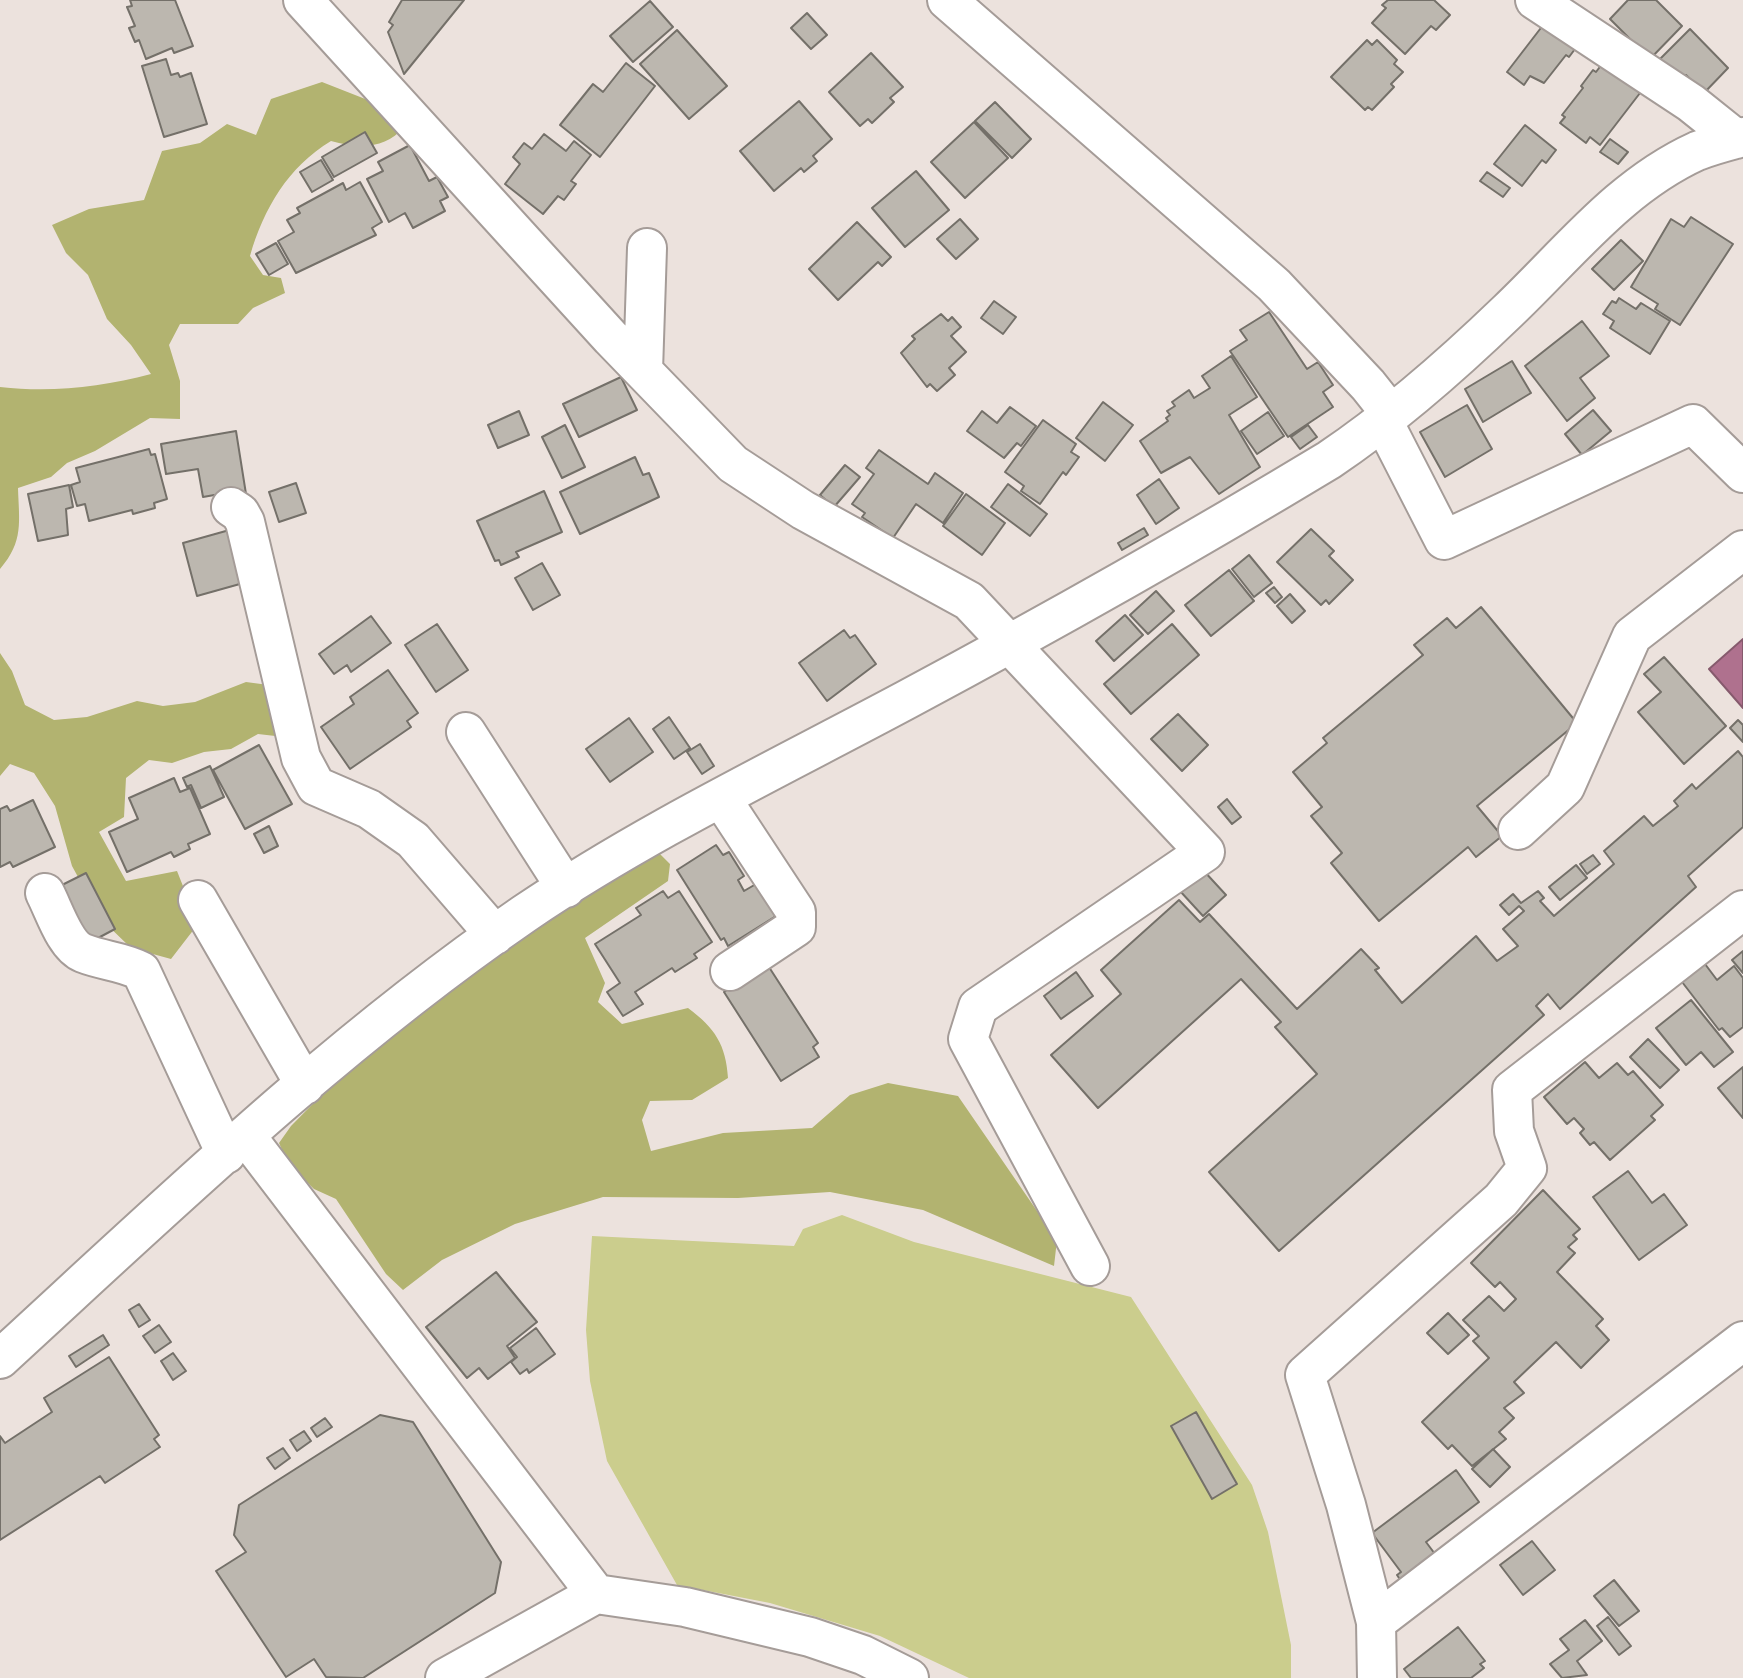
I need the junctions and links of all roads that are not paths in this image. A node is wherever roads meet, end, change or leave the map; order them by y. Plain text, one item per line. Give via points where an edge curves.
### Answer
1 (303, 0) edge
2 (947, 0) edge
3 (1535, 0) edge
4 (1740, 138) edge
5 (647, 248) dead end
6 (643, 371) junction
7 (1387, 417) junction
8 (1743, 473) edge
9 (231, 507) dead end
10 (1743, 550) edge
11 (1010, 642) junction
12 (466, 732) dead end
13 (721, 798) junction
14 (1518, 830) dead end
15 (566, 888) junction
16 (45, 893) dead end
17 (198, 900) dead end
18 (1743, 910) edge
19 (495, 935) junction
20 (730, 971) dead end
21 (305, 1085) junction
22 (236, 1145) junction
23 (1090, 1266) dead end
24 (1743, 1341) edge
25 (5, 1344) edge
26 (596, 1594) junction
27 (1376, 1622) junction
28 (445, 1678) edge
29 (909, 1678) edge
30 (1377, 1678) edge

1 - 6 street
2 - 7 street via 1274,285 1368,385
3 - 4 street
4 - 7 street via 1699,150 1652,175 1604,214 1509,310
5 - 6 street
6 - 11 street via 733,464 803,510 969,601
7 - 8 street via 1444,540 1693,424
7 - 11 street via 1329,460 1250,508
9 - 19 street via 245,522 301,758 316,786 369,809 413,841
10 - 14 street via 1632,636 1565,787
11 - 13 street
11 - 23 street via 1205,852 978,1007 968,1039
12 - 15 street
13 - 15 street
13 - 20 street via 796,912 796,926
15 - 19 street
16 - 22 street via 71,943 81,952 125,962 141,971
17 - 21 street
18 - 27 street via 1512,1090 1514,1132 1527,1168 1501,1200 1305,1375
19 - 21 street via 387,1014
21 - 22 street
22 - 25 street
22 - 26 street
24 - 27 street
26 - 28 street
26 - 29 street via 685,1607 810,1637 863,1655
27 - 30 street

